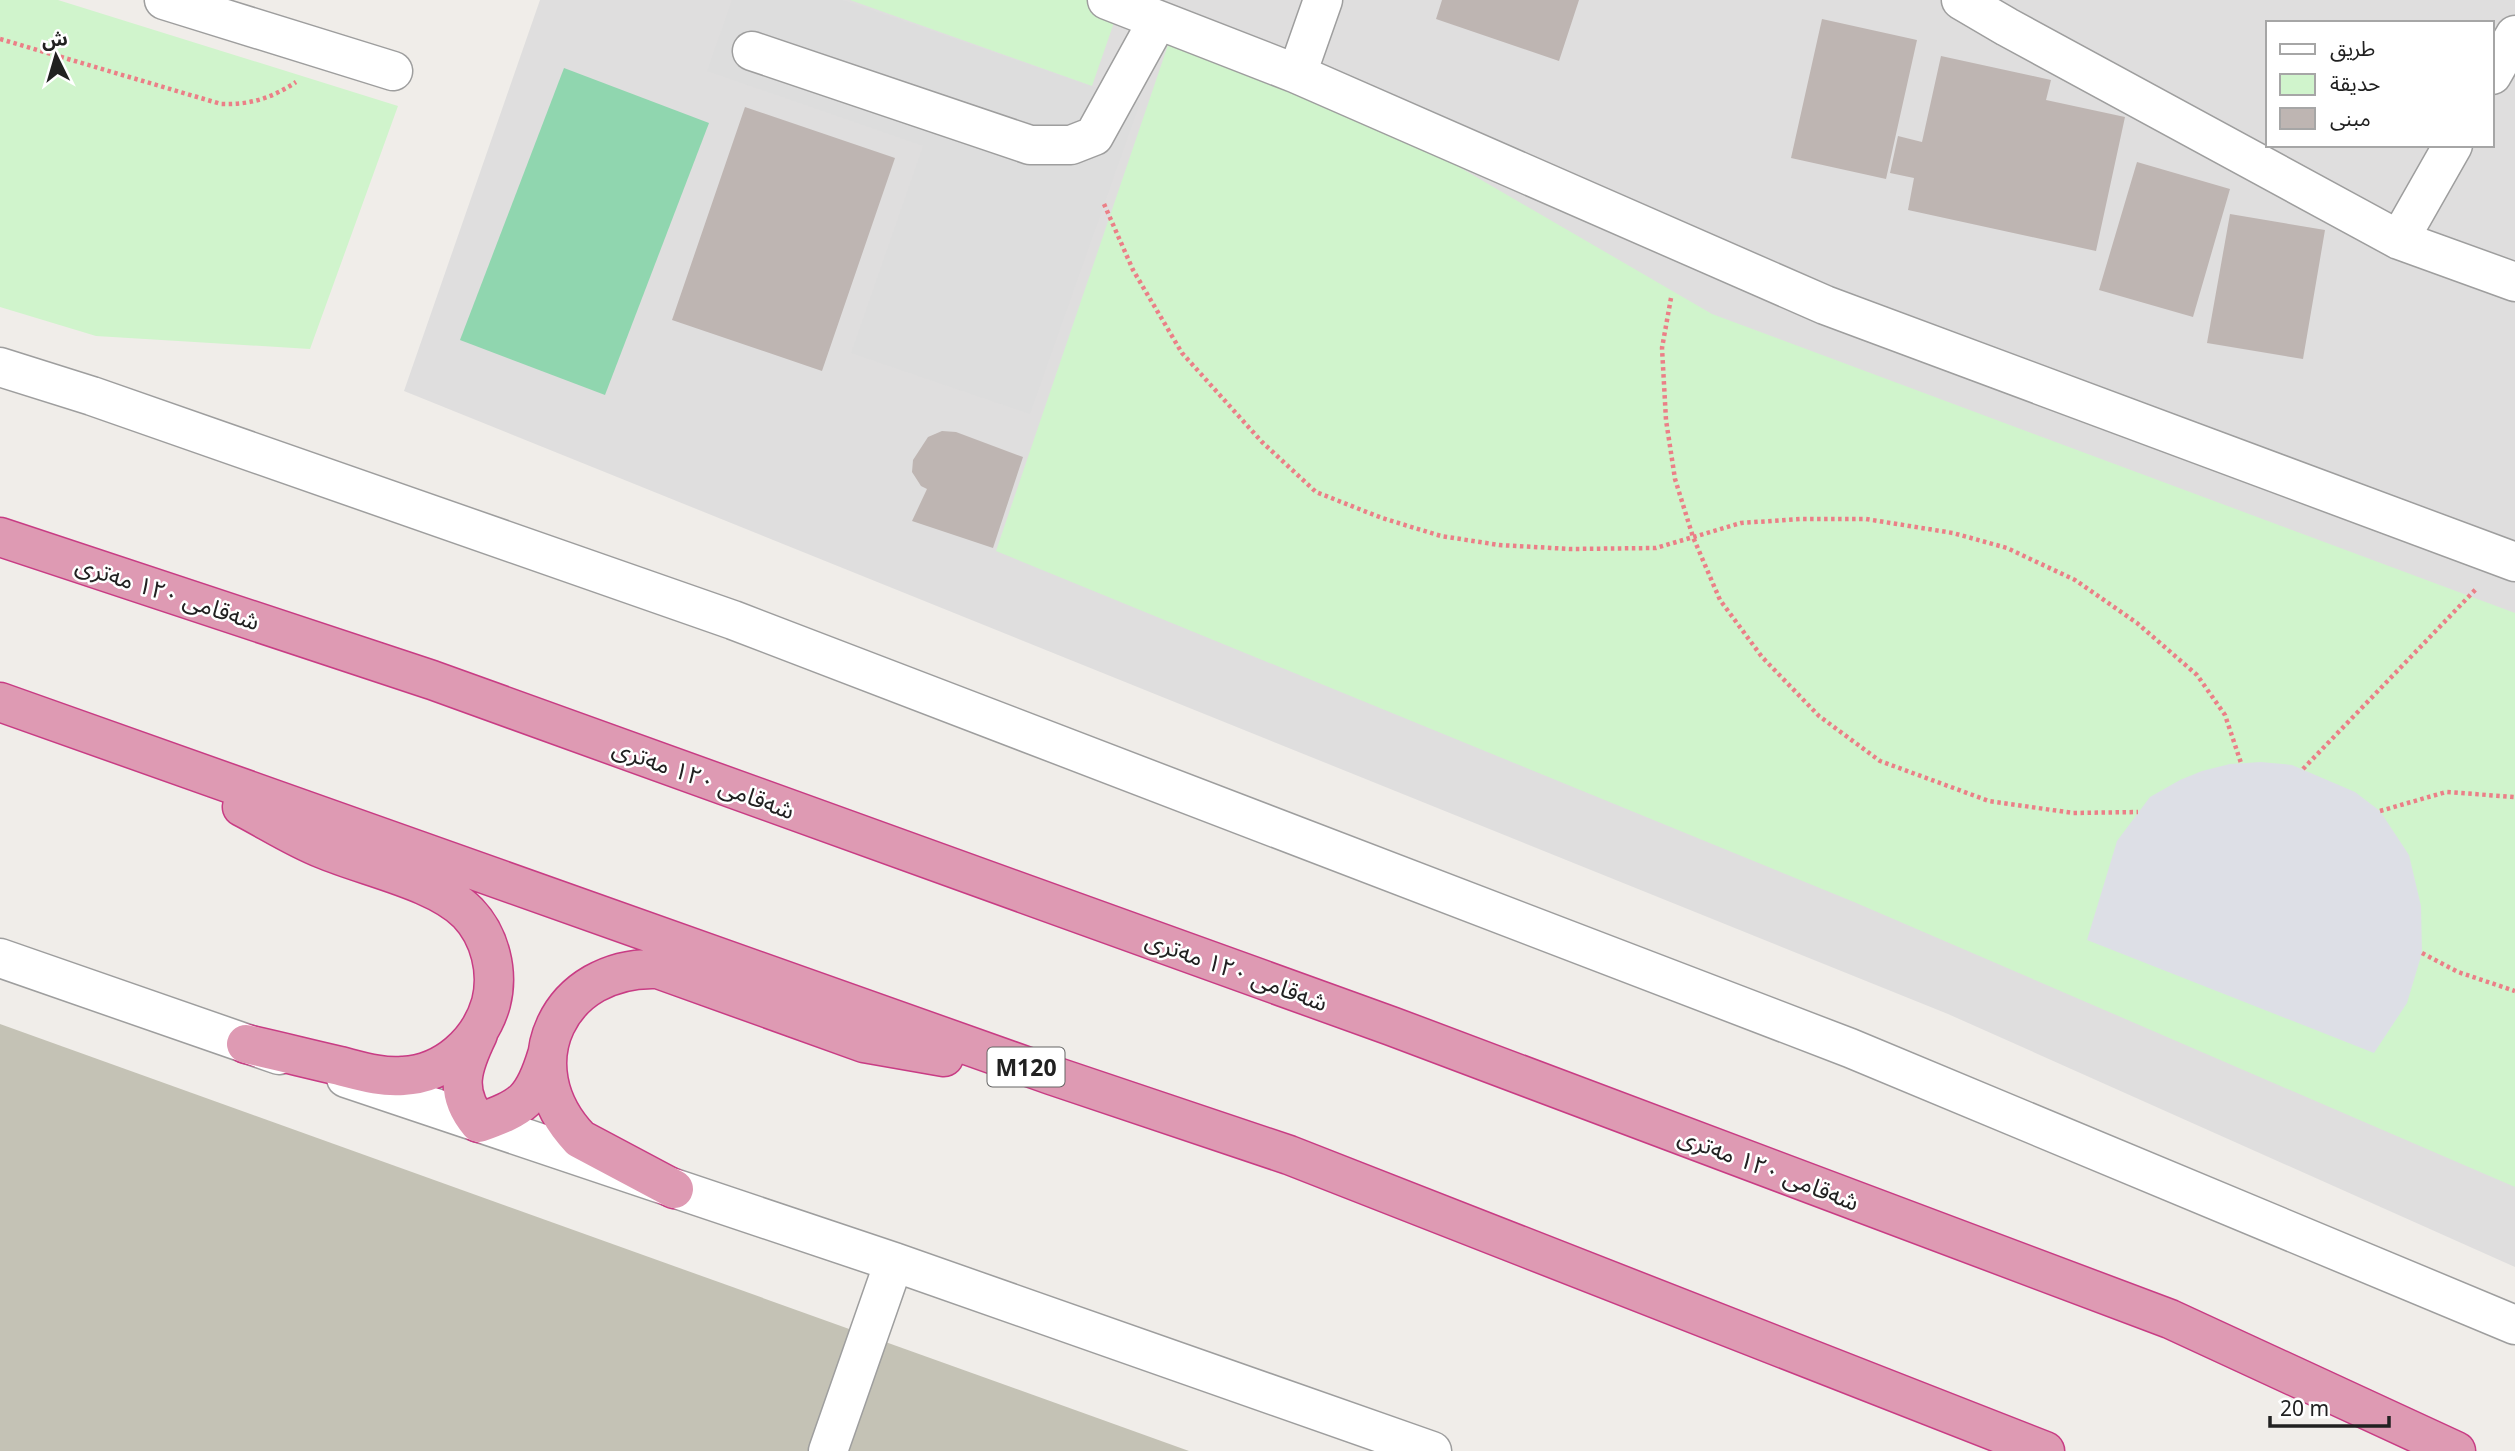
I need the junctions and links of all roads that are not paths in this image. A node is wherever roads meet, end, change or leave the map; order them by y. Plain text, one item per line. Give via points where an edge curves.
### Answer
1 (164, 0) edge
2 (1107, 0) edge
3 (1323, 0) edge
4 (1961, 0) edge
5 (1158, 20) junction
6 (2515, 35) edge
7 (752, 51) dead end
8 (393, 71) dead end
9 (2494, 72) edge
10 (1297, 74) junction
11 (2452, 147) edge
12 (2399, 240) junction
13 (2515, 282) edge
14 (0, 367) edge
15 (0, 537) edge
16 (2510, 560) edge
17 (0, 702) edge
18 (120, 743) junction
19 (0, 958) edge
20 (480, 1028) junction
21 (246, 1044) junction
22 (547, 1055) junction
23 (1051, 1075) junction
24 (478, 1123) junction
25 (674, 1189) junction
26 (894, 1262) junction
27 (2515, 1325) edge
28 (828, 1451) edge
29 (1432, 1451) edge
30 (2045, 1451) edge
31 (2456, 1451) edge

1 - 8 street
2 - 5 street
3 - 10 street
4 - 12 street
5 - 7 street via 1094,136 1072,145 1030,145
5 - 10 street
6 - 9 street
10 - 16 street via 1825,305
11 - 12 street
12 - 13 street
14 - 27 street via 733,620 1850,1048
15 - 31 highway, شەقامی ١٢٠ مەتری via 432,680 1391,1026 2170,1319
17 - 18 highway, M120
18 - 20 highway via 321,849 430,888 468,912 490,953 494,984
18 - 23 highway, M120
19 - 21 street
20 - 21 highway via 448,1061 404,1076 373,1074
20 - 24 highway via 462,1076 467,1107
21 - 24 street
22 - 23 highway via 556,1025 573,999 598,980 642,968 680,975 864,1043
22 - 24 highway via 540,1080 528,1098 511,1111
22 - 25 highway via 553,1100 580,1139
23 - 30 highway, M120 via 1289,1155
24 - 25 street
25 - 26 street
26 - 28 street
26 - 29 street

